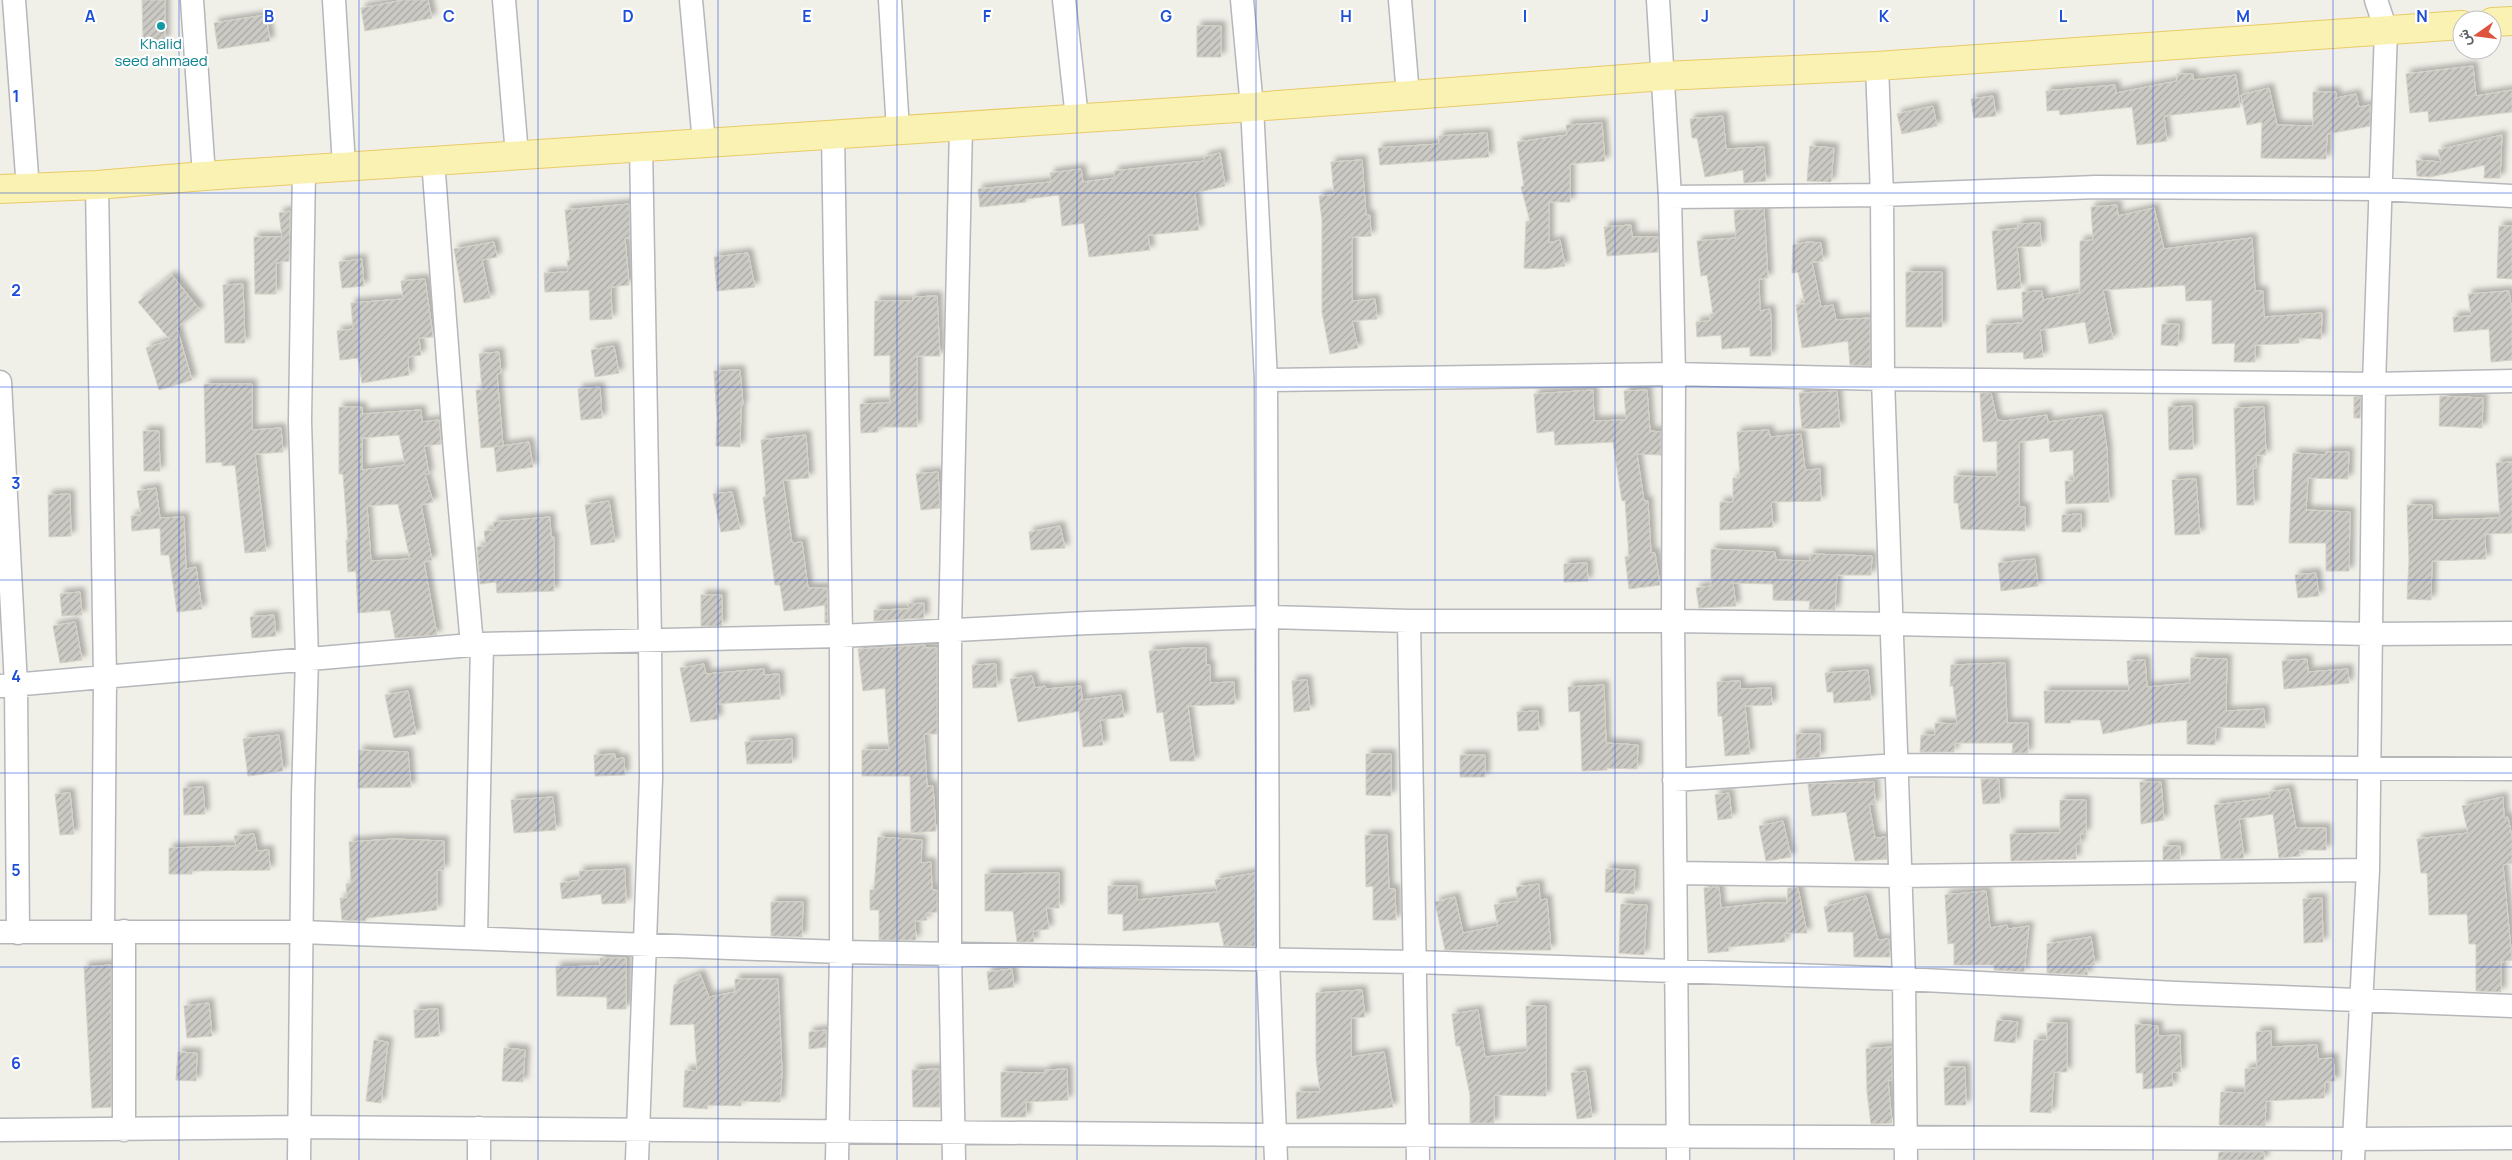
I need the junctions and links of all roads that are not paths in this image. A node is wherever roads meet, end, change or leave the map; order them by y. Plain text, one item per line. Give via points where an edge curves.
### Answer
1 (14, 0) edge
2 (192, 0) edge
3 (334, 0) edge
4 (504, 0) edge
5 (691, 0) edge
6 (890, 0) edge
7 (1064, 0) edge
8 (1242, 0) edge
9 (1400, 0) edge
10 (1658, 0) edge
11 (2376, 0) edge
12 (2452, 25) edge
13 (2386, 30) junction
14 (1877, 66) junction
15 (1664, 76) junction
16 (1408, 95) junction
17 (1252, 107) junction
18 (1077, 118) junction
19 (960, 126) junction
20 (898, 130) junction
21 (833, 133) junction
22 (704, 143) junction
23 (641, 146) junction
24 (517, 154) junction
25 (433, 160) junction
26 (344, 166) junction
27 (304, 169) junction
28 (204, 176) junction
29 (97, 185) junction
30 (0, 189) edge
31 (28, 189) junction
32 (2379, 189) junction
33 (1882, 195) junction
34 (2512, 196) edge
35 (1670, 197) junction
36 (1674, 374) junction
37 (1883, 379) junction
38 (1266, 380) junction
39 (2512, 381) edge
40 (0, 382) edge
41 (2374, 384) junction
42 (3, 479) edge
43 (1267, 617) junction
44 (1409, 621) junction
45 (1673, 621) junction
46 (1893, 624) junction
47 (950, 630) junction
48 (2512, 633) edge
49 (2371, 634) junction
50 (841, 636) junction
51 (650, 639) junction
52 (477, 645) junction
53 (307, 658) junction
54 (105, 678) junction
55 (8, 685) edge
56 (1897, 765) junction
57 (2368, 768) junction
58 (2512, 769) edge
59 (1674, 780) junction
60 (2368, 870) junction
61 (1676, 873) junction
62 (1900, 876) junction
63 (114, 931) junction
64 (301, 932) junction
65 (9, 933) edge
66 (476, 937) junction
67 (645, 945) junction
68 (841, 952) junction
69 (950, 954) junction
70 (1268, 960) junction
71 (1415, 962) junction
72 (1676, 972) junction
73 (1904, 979) junction
74 (2361, 1000) junction
75 (2512, 1006) edge
76 (300, 1127) junction
77 (480, 1128) junction
78 (0, 1130) edge
79 (124, 1130) junction
80 (639, 1130) junction
81 (837, 1132) junction
82 (954, 1132) junction
83 (1276, 1134) junction
84 (1418, 1134) junction
85 (1678, 1136) junction
86 (1906, 1137) junction
87 (2512, 1138) edge
88 (2354, 1150) edge
89 (299, 1160) edge
90 (479, 1160) edge
91 (637, 1160) edge
92 (837, 1160) edge
93 (954, 1160) edge
94 (1276, 1160) edge
95 (1418, 1160) edge
96 (1678, 1160) edge
97 (1906, 1160) edge

1 - 31 street
2 - 28 street
3 - 26 street
4 - 24 street
5 - 22 street
6 - 20 street
7 - 18 street
8 - 17 street
9 - 16 street
10 - 15 street
11 - 13 street
12 - 13 main road
13 - 14 main road
13 - 32 street
14 - 15 main road
14 - 33 street
15 - 16 main road
15 - 35 street
16 - 17 main road
17 - 18 main road
17 - 38 street
18 - 19 main road
19 - 20 main road
19 - 47 street
20 - 21 main road
21 - 22 main road
21 - 50 street
22 - 23 main road
23 - 24 main road
23 - 51 street
24 - 25 main road
25 - 26 main road
25 - 52 street via 454,453
26 - 27 main road
27 - 28 main road
27 - 53 street via 300,420
28 - 29 main road
29 - 31 main road
29 - 54 street
30 - 31 main road
32 - 33 street via 2096,187
32 - 34 street
32 - 41 street
33 - 35 street
33 - 37 street
35 - 36 street
36 - 37 street
36 - 38 street
36 - 45 street
37 - 41 street
37 - 46 street
38 - 43 street
39 - 41 street
40 - 42 street
41 - 49 street
42 - 55 street
43 - 44 street
43 - 47 street
43 - 70 street
44 - 45 street
44 - 71 street
45 - 46 street
45 - 59 street
46 - 49 street
46 - 56 street
47 - 50 street
47 - 69 street
48 - 49 street
49 - 57 street
50 - 51 street
50 - 68 street
51 - 52 street
51 - 67 street
52 - 53 street
52 - 66 street
53 - 54 street
53 - 64 street
54 - 55 street
54 - 63 street
55 - 65 street
56 - 57 street
56 - 59 street
56 - 62 street
57 - 58 street
57 - 60 street
59 - 61 street
60 - 62 street
60 - 74 street
61 - 62 street
61 - 72 street
62 - 73 street
63 - 64 street
63 - 65 street
63 - 79 street
64 - 66 street
64 - 76 street
66 - 67 street
67 - 68 street
67 - 80 street
68 - 69 street
68 - 81 street
69 - 70 street
69 - 82 street
70 - 71 street
70 - 83 street
71 - 72 street
71 - 84 street
72 - 73 street
72 - 85 street
73 - 74 street
73 - 86 street
74 - 75 street
74 - 88 street
76 - 77 street
76 - 79 street
76 - 89 street
77 - 80 street
77 - 90 street
78 - 79 street
80 - 81 street
80 - 91 street
81 - 82 street
81 - 92 street
82 - 83 street
82 - 93 street
83 - 84 street
83 - 94 street
84 - 85 street
84 - 95 street
85 - 86 street
85 - 96 street
86 - 88 street
86 - 97 street
87 - 88 street

